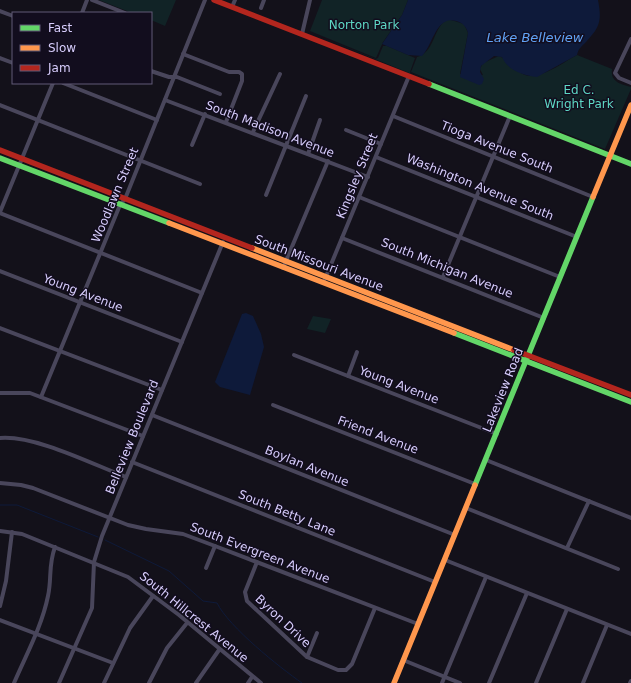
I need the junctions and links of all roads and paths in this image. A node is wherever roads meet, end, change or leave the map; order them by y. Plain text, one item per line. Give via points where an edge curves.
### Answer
1 (87, 0) edge
2 (92, 0) edge
3 (205, 0) edge
4 (214, 0) edge
5 (235, 0) edge
6 (264, 0) edge
7 (310, 0) edge
8 (232, 7) junction
9 (261, 8) dead end
10 (0, 11) edge
11 (82, 12) edge
12 (122, 12) edge
13 (12, 16) edge
14 (302, 34) junction
15 (631, 39) edge
16 (183, 54) junction
17 (0, 58) edge
18 (12, 63) edge
19 (152, 71) edge
20 (280, 74) dead end
21 (409, 76) junction
22 (174, 77) junction
23 (53, 84) edge
24 (65, 84) edge
25 (631, 84) edge
26 (220, 94) dead end
27 (306, 96) dead end
28 (165, 100) junction
29 (0, 105) edge
30 (631, 105) edge
31 (205, 114) junction
32 (393, 116) junction
33 (510, 116) junction
34 (38, 120) junction
35 (157, 120) junction
36 (320, 120) dead end
37 (226, 122) junction
38 (346, 130) dead end
39 (253, 132) junction
40 (381, 144) junction
41 (192, 145) dead end
42 (287, 145) junction
43 (0, 150) edge
44 (308, 154) junction
45 (610, 155) junction
46 (494, 156) junction
47 (376, 157) junction
48 (0, 158) edge
49 (23, 159) junction
50 (140, 161) junction
51 (328, 161) junction
52 (631, 164) edge
53 (19, 166) junction
54 (368, 177) junction
55 (200, 184) dead end
56 (266, 196) dead end
57 (359, 197) junction
58 (477, 197) junction
59 (593, 197) junction
60 (125, 199) junction
61 (120, 205) junction
62 (0, 212) edge
63 (460, 237) junction
64 (577, 237) junction
65 (225, 238) junction
66 (342, 238) junction
67 (222, 245) junction
68 (101, 253) junction
69 (286, 262) junction
70 (283, 268) junction
71 (0, 271) edge
72 (326, 277) junction
73 (560, 277) junction
74 (443, 278) junction
75 (323, 284) junction
76 (202, 293) junction
77 (80, 302) junction
78 (544, 318) junction
79 (0, 328) edge
80 (182, 342) junction
81 (60, 351) junction
82 (357, 352) dead end
83 (294, 356) dead end
84 (529, 356) junction
85 (526, 363) junction
86 (348, 376) junction
87 (162, 390) junction
88 (0, 393) edge
89 (631, 395) edge
90 (41, 397) junction
91 (631, 402) edge
92 (273, 405) dead end
93 (152, 415) junction
94 (497, 434) junction
95 (143, 436) junction
96 (0, 438) edge
97 (486, 460) junction
98 (132, 462) junction
99 (126, 477) junction
100 (0, 483) edge
101 (475, 484) junction
102 (589, 501) junction
103 (466, 508) junction
104 (109, 518) junction
105 (631, 518) edge
106 (0, 530) edge
107 (12, 532) junction
108 (455, 535) junction
109 (215, 546) junction
110 (55, 547) junction
111 (568, 548) junction
112 (445, 560) junction
113 (94, 562) junction
114 (257, 562) junction
115 (206, 568) dead end
116 (618, 569) dead end
117 (486, 577) junction
118 (435, 582) junction
119 (526, 593) junction
120 (153, 596) junction
121 (0, 606) edge
122 (375, 608) junction
123 (567, 609) junction
124 (0, 620) edge
125 (187, 623) junction
126 (418, 624) junction
127 (607, 625) junction
128 (35, 633) junction
129 (317, 633) dead end
130 (631, 634) edge
131 (74, 647) junction
132 (219, 650) junction
133 (307, 657) junction
134 (403, 660) junction
135 (112, 663) junction
136 (444, 677) junction
137 (252, 678) junction
138 (14, 683) edge
139 (59, 683) edge
140 (104, 683) edge
141 (149, 683) edge
142 (196, 683) edge
143 (248, 683) edge
144 (261, 683) edge
145 (394, 683) edge
146 (442, 683) edge
147 (460, 683) edge
148 (489, 683) edge
149 (536, 683) edge
150 (583, 683) edge

1 - 11 street
2 - 12 street
3 - 16 street, Woodlawn Street
4 - 8 main road
5 - 8 street
6 - 9 street
7 - 14 street
8 - 14 main road
10 - 13 street
14 - 21 main road
15 - 25 street via 615,73
16 - 22 street, Woodlawn Street
16 - 37 street via 229,72 239,72 243,77
17 - 18 street
19 - 22 street
20 - 39 street
21 - 32 street, Kingsley Street
21 - 33 main road
22 - 26 street
22 - 28 street, Woodlawn Street
23 - 34 street
24 - 35 street
27 - 42 street
28 - 31 street, South Madison Avenue
28 - 35 street, Woodlawn Street
29 - 34 street
30 - 45 main road, Lakeview Road
31 - 37 street, South Madison Avenue
31 - 41 street
32 - 40 street, Kingsley Street
32 - 46 street, Tioga Avenue South
33 - 45 main road
33 - 46 street
34 - 49 street
34 - 50 street
35 - 50 street, Woodlawn Street
36 - 44 street
37 - 39 street, South Madison Avenue
38 - 40 street
39 - 42 street, South Madison Avenue
40 - 47 street, Kingsley Street
42 - 44 street, South Madison Avenue
42 - 56 street
43 - 49 main road, South Missouri Avenue
44 - 51 street, South Madison Avenue
45 - 52 main road
45 - 59 main road, Lakeview Road
46 - 58 street
46 - 59 street, Tioga Avenue South
47 - 54 street, Kingsley Street
47 - 58 street, Washington Avenue South
48 - 53 main road, South Missouri Avenue
49 - 53 street
49 - 60 main road, South Missouri Avenue
50 - 55 street
50 - 60 street, Woodlawn Street
51 - 54 street, South Madison Avenue
51 - 69 street
53 - 61 main road, South Missouri Avenue
53 - 62 street
54 - 57 street, Kingsley Street
57 - 63 street
57 - 66 street, Kingsley Street
58 - 63 street
58 - 64 street, Washington Avenue South
59 - 64 main road, Lakeview Road
60 - 61 street, Woodlawn Street
60 - 65 main road, South Missouri Avenue
61 - 67 main road, South Missouri Avenue
61 - 68 street, Woodlawn Street
62 - 68 street
63 - 73 street
63 - 74 street
64 - 73 main road, Lakeview Road
65 - 67 street, Belleview Boulevard
65 - 69 main road, South Missouri Avenue
66 - 72 street, Kingsley Street
66 - 74 street, South Michigan Avenue
67 - 70 main road, South Missouri Avenue
67 - 76 street, Belleview Boulevard
68 - 76 street
68 - 77 street, Woodlawn Street
69 - 70 street
69 - 72 main road, South Missouri Avenue
70 - 75 main road, South Missouri Avenue
71 - 77 street, Young Avenue
72 - 75 street, Kingsley Street
72 - 84 main road, South Missouri Avenue
73 - 78 main road, Lakeview Road
74 - 78 street, South Michigan Avenue
75 - 85 main road, South Missouri Avenue
76 - 80 street, Belleview Boulevard
77 - 80 street, Young Avenue
77 - 81 street, Woodlawn Street
78 - 84 main road, Lakeview Road
79 - 81 street
80 - 87 street, Belleview Boulevard
81 - 87 street
81 - 90 street, Woodlawn Street
82 - 86 street
83 - 86 street, Young Avenue
84 - 85 main road, Lakeview Road
84 - 89 main road, South Missouri Avenue
85 - 91 main road, South Missouri Avenue
85 - 94 main road, Lakeview Road
86 - 94 street, Young Avenue
87 - 93 street, Belleview Boulevard
88 - 90 street via 20,392
90 - 95 street
92 - 101 street, Friend Avenue
93 - 95 street, Belleview Boulevard
93 - 108 street, Boylan Avenue
94 - 97 main road, Lakeview Road
95 - 98 street, Belleview Boulevard
96 - 99 street via 36,442
97 - 101 main road, Lakeview Road
97 - 102 street
98 - 99 street, Belleview Boulevard
98 - 118 street, South Betty Lane
99 - 104 street, Belleview Boulevard
100 - 104 street, South Evergreen Avenue via 32,488
101 - 103 main road, Lakeview Road
102 - 105 street
102 - 111 street
103 - 108 main road, Lakeview Road
103 - 111 street
104 - 109 street, South Evergreen Avenue via 146,530 183,534
104 - 113 street, Belleview Boulevard
106 - 107 street, South Hillcrest Avenue
107 - 110 street, South Hillcrest Avenue
107 - 121 street
108 - 112 main road, Lakeview Road
109 - 114 street, South Evergreen Avenue
109 - 115 street
110 - 113 street, South Hillcrest Avenue
110 - 128 street via 49,569 48,594
111 - 116 street
112 - 117 street
112 - 118 main road, Lakeview Road
113 - 120 street, South Hillcrest Avenue via 128,577
113 - 131 street, Belleview Boulevard via 92,608
114 - 122 street, South Evergreen Avenue
114 - 133 street, Byron Drive via 246,592 247,602
117 - 119 street
117 - 136 street
118 - 126 main road, Lakeview Road
119 - 123 street
119 - 148 street
120 - 125 street, South Hillcrest Avenue
120 - 135 street via 134,621
122 - 126 street, South Evergreen Avenue
122 - 133 street, Byron Drive via 350,668 338,670
123 - 127 street
123 - 149 street
124 - 128 street
125 - 132 street, South Hillcrest Avenue
125 - 141 street via 167,648
126 - 134 main road, Lakeview Road
127 - 130 street
127 - 150 street
128 - 131 street
128 - 138 street
129 - 133 street
131 - 135 street
131 - 139 street, Belleview Boulevard
132 - 137 street, South Hillcrest Avenue
132 - 142 street
134 - 136 street
134 - 145 main road, Lakeview Road
135 - 140 street
136 - 146 street
136 - 147 street
137 - 143 street
137 - 144 street, South Hillcrest Avenue

